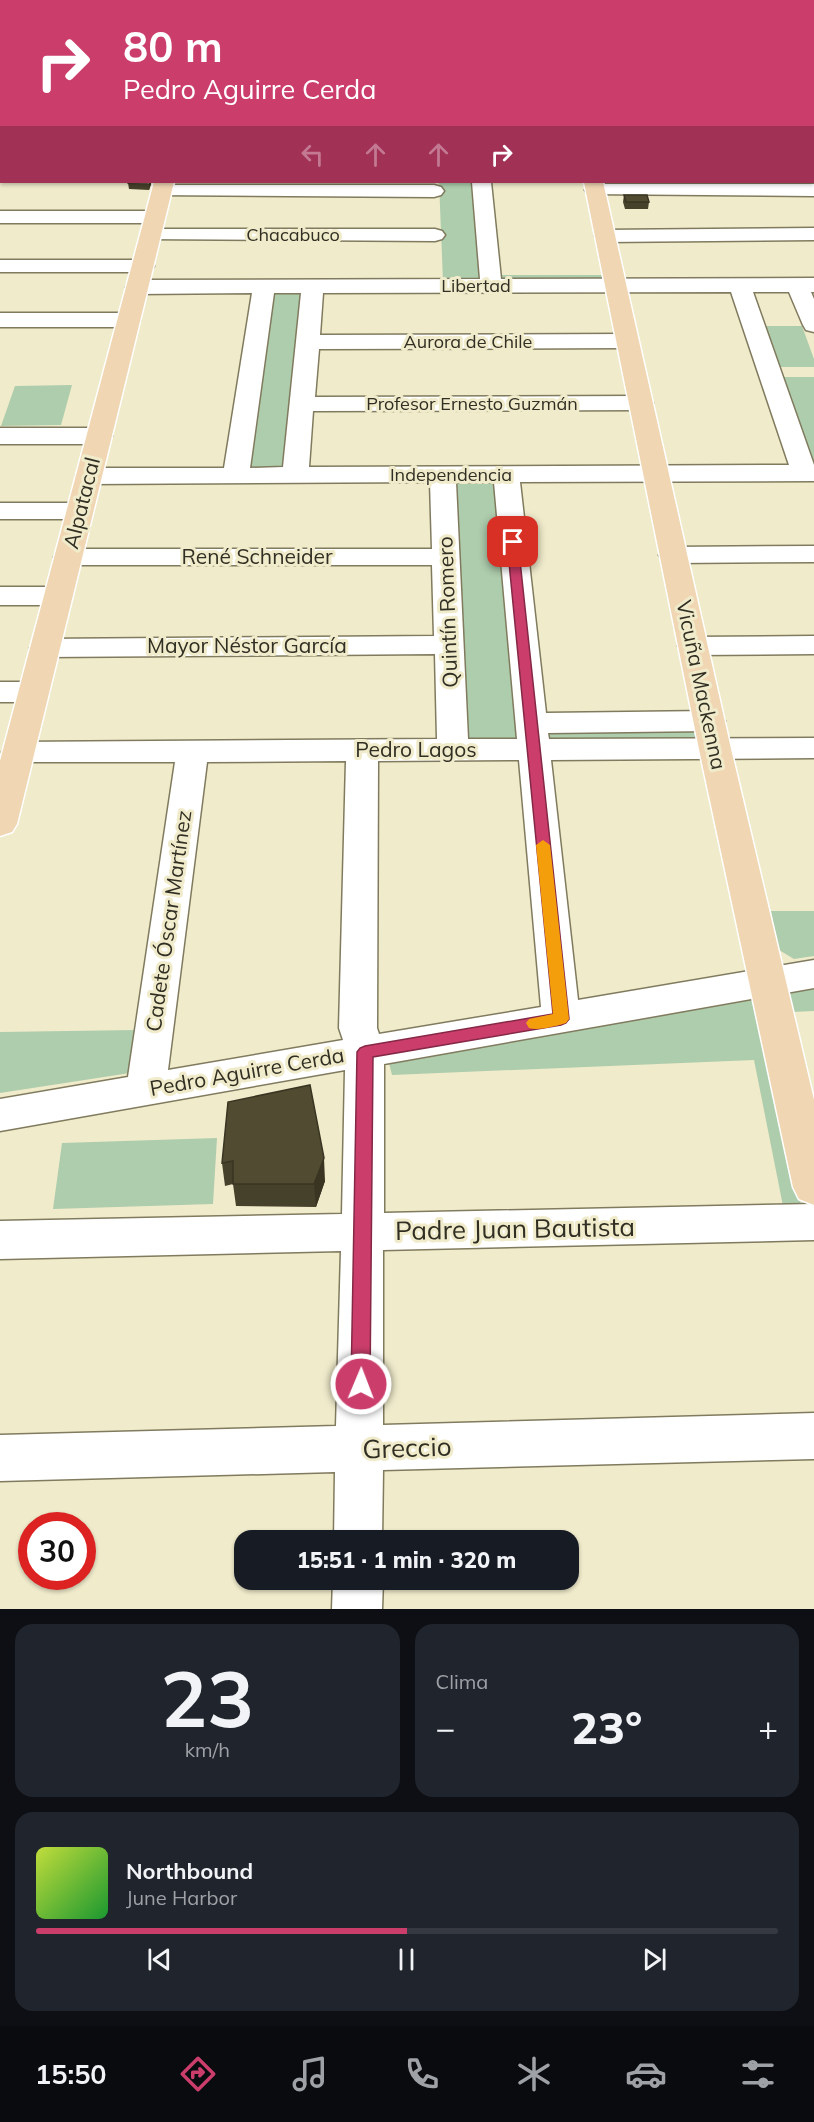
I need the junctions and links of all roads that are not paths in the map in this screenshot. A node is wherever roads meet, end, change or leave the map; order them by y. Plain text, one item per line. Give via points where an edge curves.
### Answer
1 (481, 183) edge
2 (163, 186) edge
3 (434, 186) edge
4 (594, 186) edge
5 (814, 190) edge
6 (0, 217) edge
7 (153, 226) junction
8 (814, 234) edge
9 (604, 236) junction
10 (435, 261) junction
11 (0, 266) edge
12 (490, 279) junction
13 (806, 285) edge
14 (313, 286) junction
15 (615, 286) junction
16 (742, 291) junction
17 (263, 292) junction
18 (136, 293) junction
19 (0, 320) edge
20 (814, 325) edge
21 (627, 341) junction
22 (309, 342) junction
23 (641, 403) junction
24 (303, 405) junction
25 (0, 436) edge
26 (99, 436) junction
27 (809, 473) edge
28 (506, 474) junction
29 (656, 474) junction
30 (442, 475) junction
31 (89, 476) junction
32 (236, 476) junction
33 (295, 476) junction
34 (0, 511) edge
35 (80, 511) junction
36 (814, 554) edge
37 (673, 555) junction
38 (69, 557) junction
39 (446, 557) junction
40 (0, 596) edge
41 (58, 596) junction
42 (449, 645) junction
43 (814, 645) edge
44 (693, 646) junction
45 (45, 648) junction
46 (0, 692) edge
47 (34, 692) junction
48 (712, 735) junction
49 (532, 736) junction
50 (814, 748) edge
51 (453, 750) junction
52 (192, 751) junction
53 (362, 751) junction
54 (18, 752) junction
55 (1, 815) edge
56 (814, 974) edge
57 (769, 982) junction
58 (561, 1019) junction
59 (365, 1052) junction
60 (146, 1090) junction
61 (0, 1115) edge
62 (814, 1187) edge
63 (814, 1222) edge
64 (363, 1232) junction
65 (0, 1240) edge
66 (814, 1436) edge
67 (360, 1449) junction
68 (0, 1458) edge
69 (358, 1530) edge
70 (358, 1590) edge
71 (357, 1609) edge

1 - 12 street
2 - 3 street
2 - 7 main road, Alpatacal
3 - 10 street
4 - 5 street
4 - 9 main road, Vicuña Mackenna
6 - 7 street, Chacabuco
7 - 10 street, Chacabuco
7 - 18 main road, Alpatacal
8 - 9 street
9 - 15 main road, Vicuña Mackenna
10 - 12 street, Libertad
10 - 14 street, Libertad
11 - 18 street, Libertad
12 - 15 street, Libertad
13 - 16 street, Libertad
13 - 20 street
14 - 17 street, Libertad
14 - 22 street
15 - 16 street, Libertad
15 - 21 main road, Vicuña Mackenna
16 - 27 street
17 - 18 street, Libertad
17 - 32 street
18 - 19 street
18 - 26 main road, Alpatacal
21 - 22 street, Aurora de Chile
21 - 23 main road, Vicuña Mackenna
22 - 24 street
23 - 24 street, Profesor Ernesto Guzmán
23 - 29 main road, Vicuña Mackenna
24 - 33 street
25 - 26 street
26 - 31 main road, Alpatacal
27 - 29 street, Independencia
28 - 29 street, Independencia
28 - 30 street, Independencia
28 - 49 street
29 - 37 main road, Vicuña Mackenna
30 - 33 street, Independencia
30 - 39 street, Quintín Romero
31 - 32 street, Independencia
31 - 35 main road, Alpatacal
32 - 33 street, Independencia
34 - 35 street
35 - 38 main road, Alpatacal
36 - 37 street
37 - 44 main road, Vicuña Mackenna
38 - 39 street, René Schneider
38 - 41 main road, Alpatacal
39 - 42 street, Quintín Romero
40 - 41 street
41 - 45 main road, Alpatacal
42 - 45 street, Mayor Néstor García
42 - 51 street, Quintín Romero
43 - 44 street
44 - 48 main road, Vicuña Mackenna
45 - 47 main road, Alpatacal
46 - 47 street
47 - 54 main road, Alpatacal
48 - 49 street, Pedro Lagos
48 - 50 street, Pedro Lagos
48 - 57 main road, Vicuña Mackenna
49 - 51 street, Pedro Lagos
49 - 58 street
51 - 53 street, Pedro Lagos
52 - 53 street, Pedro Lagos
52 - 54 street, Pedro Lagos
52 - 60 street, Cadete Óscar Martínez
53 - 59 street via 358,1028
54 - 55 main road, Alpatacal
56 - 57 street, Pedro Aguirre Cerda
57 - 58 street, Pedro Aguirre Cerda
57 - 62 main road, Vicuña Mackenna
58 - 59 street, Pedro Aguirre Cerda
59 - 60 street, Pedro Aguirre Cerda
59 - 64 street
60 - 61 street, Pedro Aguirre Cerda
63 - 64 street, Padre Juan Bautista
64 - 65 street, Padre Juan Bautista
64 - 67 street
66 - 67 street, Greccio
67 - 68 street, Greccio
67 - 69 street
70 - 71 street

